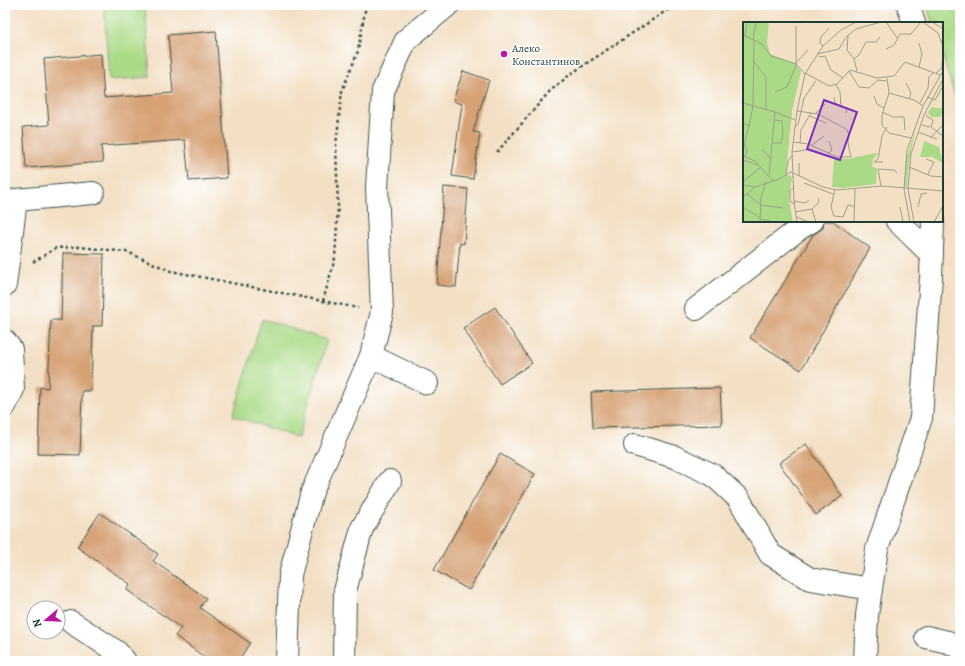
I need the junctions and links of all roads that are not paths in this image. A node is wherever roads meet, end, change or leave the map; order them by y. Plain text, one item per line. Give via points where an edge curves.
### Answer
1 (448, 5) edge
2 (908, 5) edge
3 (914, 22) edge
4 (93, 193) dead end
5 (810, 222) edge
6 (898, 222) edge
7 (933, 222) edge
8 (932, 255) junction
9 (6, 279) edge
10 (696, 309) dead end
11 (5, 341) edge
12 (371, 356) junction
13 (427, 383) dead end
14 (5, 406) edge
15 (635, 445) dead end
16 (390, 481) dead end
17 (871, 589) junction
18 (71, 622) dead end
19 (926, 637) dead end
20 (960, 648) edge
21 (126, 661) edge
22 (287, 661) edge
23 (344, 661) edge
24 (865, 661) edge

1 - 12 lane via 406,40 383,91 377,188 382,312
2 - 3 lane
4 - 9 lane via 16,200
5 - 10 lane
6 - 8 lane
7 - 8 lane
8 - 17 lane via 921,418 877,549
11 - 14 lane via 11,349 14,389
12 - 13 lane
12 - 22 lane via 312,492 290,575
15 - 17 lane via 675,457 713,475 739,499 770,554 810,579
16 - 23 lane via 362,528 345,591
17 - 24 lane
18 - 21 lane via 117,652
19 - 20 lane via 948,642

